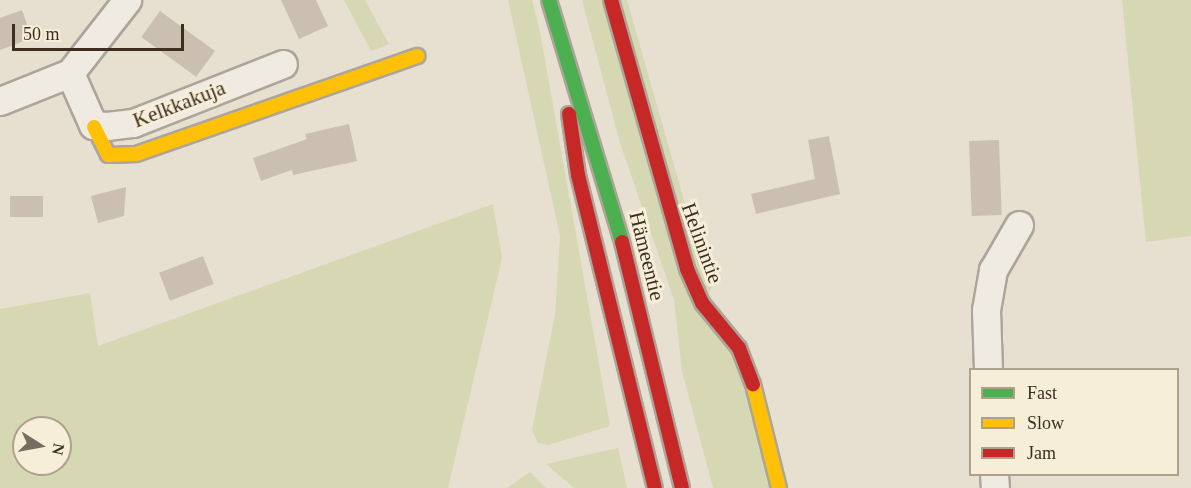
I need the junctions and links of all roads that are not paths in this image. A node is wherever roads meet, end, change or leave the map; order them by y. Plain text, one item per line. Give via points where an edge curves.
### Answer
1 (127, 0) edge
2 (549, 0) edge
3 (611, 0) edge
4 (559, 38) junction
5 (417, 56) dead end
6 (283, 64) dead end
7 (70, 73) junction
8 (0, 101) edge
9 (94, 127) junction
10 (1018, 225) dead end
11 (988, 368) edge
12 (655, 488) edge
13 (682, 488) edge
14 (779, 488) edge

1 - 7 street
2 - 4 main road, Hämeentie
3 - 14 main road, Helinintie via 658,184 687,269 702,303 739,348 759,399
4 - 12 main road, Hämeentie via 578,175
4 - 13 main road, Hämeentie via 604,170
5 - 9 main road via 136,154 108,155
6 - 9 street, Kelkkakuja via 133,123
7 - 8 street
7 - 9 street
10 - 11 street via 993,270 986,310

